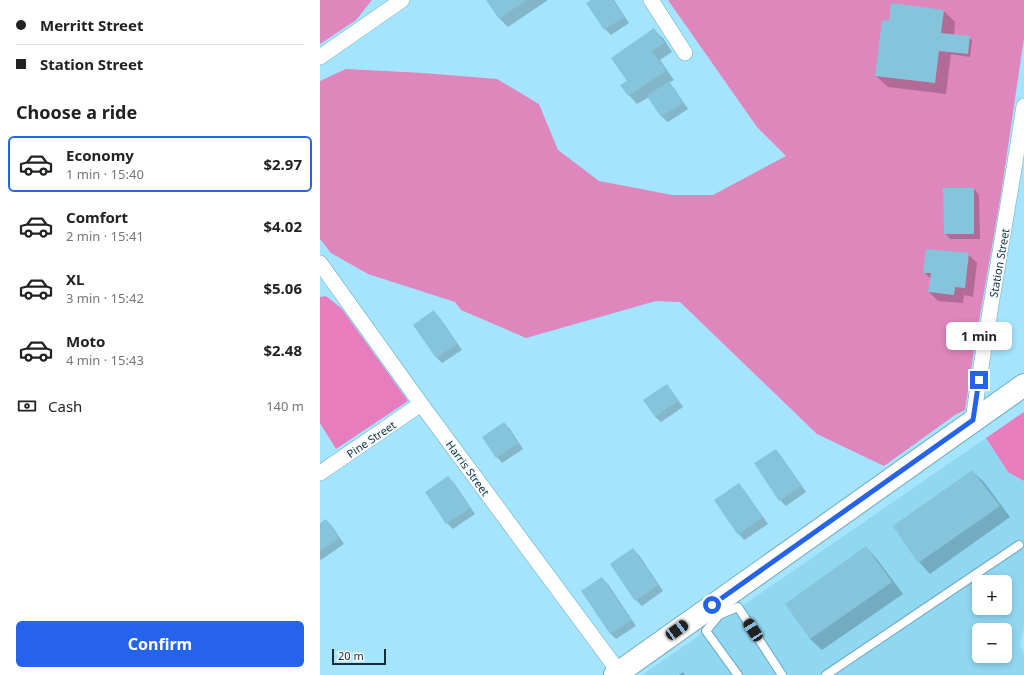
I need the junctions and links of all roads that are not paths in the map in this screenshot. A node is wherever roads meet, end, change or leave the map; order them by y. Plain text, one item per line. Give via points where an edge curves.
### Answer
1 (402, 0) edge
2 (651, 0) edge
3 (685, 53) dead end
4 (320, 57) edge
5 (1024, 106) edge
6 (320, 263) edge
7 (1024, 385) edge
8 (421, 404) junction
9 (973, 420) junction
10 (320, 473) edge
11 (1019, 545) dead end
12 (715, 610) junction
13 (617, 674) edge
14 (738, 675) edge
15 (782, 675) edge
16 (826, 675) edge

1 - 4 street
2 - 3 street
5 - 9 street, Station Street
6 - 8 street, Harris Street
7 - 9 street
8 - 10 street, Pine Street
8 - 13 street, Harris Street
9 - 12 street
11 - 16 lane
12 - 13 street
12 - 14 lane via 706,630
12 - 15 lane via 738,607

